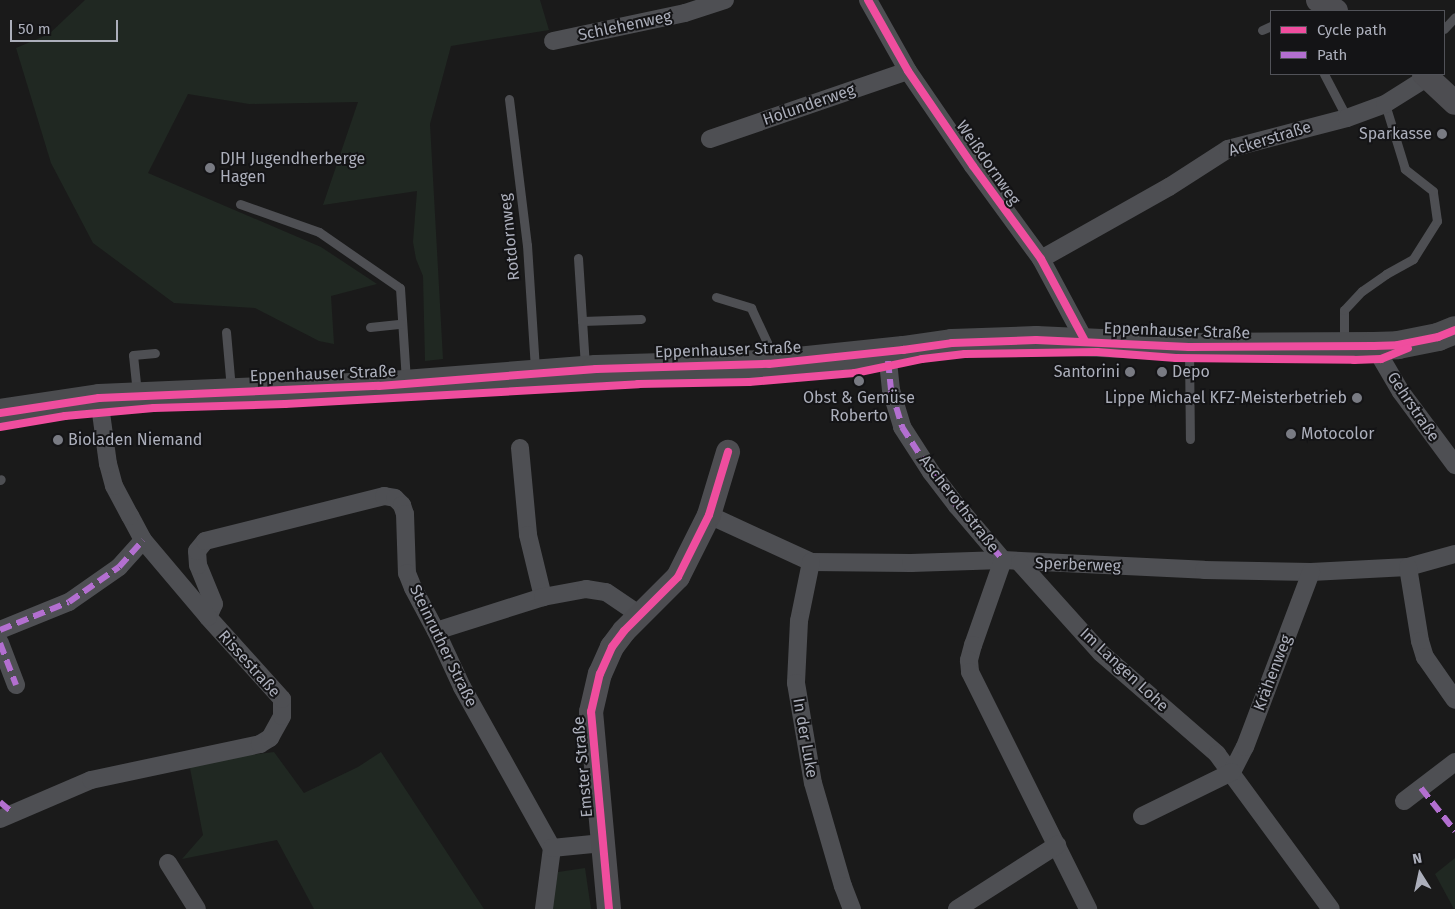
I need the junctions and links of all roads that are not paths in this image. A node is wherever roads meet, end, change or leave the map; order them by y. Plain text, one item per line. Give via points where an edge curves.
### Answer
1 (725, 0) edge
2 (868, 0) edge
3 (1318, 0) edge
4 (1334, 10) edge
5 (1455, 17) edge
6 (1270, 26) edge
7 (1445, 28) edge
8 (1262, 30) dead end
9 (553, 41) dead end
10 (908, 71) junction
11 (1324, 75) edge
12 (1426, 76) edge
13 (509, 99) dead end
14 (1455, 103) edge
15 (1385, 104) junction
16 (1346, 118) junction
17 (710, 139) dead end
18 (240, 204) dead end
19 (578, 258) dead end
20 (1041, 259) junction
21 (716, 297) dead end
22 (641, 319) dead end
23 (582, 321) junction
24 (401, 324) junction
25 (370, 327) dead end
26 (1455, 330) edge
27 (226, 332) dead end
28 (1085, 341) junction
29 (1344, 346) junction
30 (1374, 346) junction
31 (1189, 347) junction
32 (887, 352) junction
33 (155, 353) dead end
34 (769, 364) junction
35 (585, 370) junction
36 (535, 373) junction
37 (406, 384) junction
38 (231, 392) junction
39 (137, 396) junction
40 (100, 398) junction
41 (0, 413) edge
42 (1190, 439) dead end
43 (520, 448) dead end
44 (728, 452) dead end
45 (1455, 465) edge
46 (709, 515) junction
47 (143, 540) junction
48 (1455, 554) edge
49 (1012, 561) junction
50 (811, 562) junction
51 (1408, 568) junction
52 (1311, 572) junction
53 (543, 597) junction
54 (640, 615) junction
55 (208, 617) junction
56 (0, 630) edge
57 (436, 631) junction
58 (0, 643) edge
59 (16, 685) dead end
60 (1455, 700) edge
61 (1455, 762) edge
62 (1232, 772) junction
63 (1404, 801) dead end
64 (1142, 816) dead end
65 (0, 819) edge
66 (603, 844) junction
67 (1057, 845) junction
68 (552, 848) junction
69 (168, 863) dead end
70 (544, 907) edge
71 (197, 909) edge
72 (609, 909) edge
73 (852, 909) edge
74 (957, 909) edge
75 (1088, 909) edge
76 (1331, 909) edge

1 - 9 street, Schlehenweg via 685,14
2 - 10 street, Weißdornweg
3 - 4 street
5 - 7 lane
6 - 8 lane
10 - 17 street, Holunderweg
10 - 20 street, Weißdornweg
11 - 16 lane
12 - 14 street
12 - 15 street, Ackerstraße
13 - 36 lane, Rotdornweg via 527,245
15 - 16 street, Ackerstraße
15 - 29 lane via 1405,169 1433,191 1436,221 1413,260 1362,290 1344,310
16 - 20 street, Ackerstraße via 1228,149 1169,187
18 - 24 lane via 319,232 400,288
19 - 23 lane
20 - 28 street, Weißdornweg
21 - 34 lane via 751,308 767,343
22 - 23 lane
23 - 35 lane
24 - 25 lane
24 - 37 lane
26 - 30 main road, Eppenhauser Straße via 1398,345
27 - 38 lane
28 - 31 main road, Eppenhauser Straße
28 - 32 main road, Eppenhauser Straße via 952,343
29 - 30 main road, Eppenhauser Straße
29 - 31 main road, Eppenhauser Straße
30 - 45 street, Gehrstraße via 1401,392
31 - 42 lane
32 - 34 main road, Eppenhauser Straße
32 - 49 street, Ascherothstraße via 891,390 902,427 942,486
33 - 39 lane via 134,355
34 - 35 main road, Eppenhauser Straße
35 - 36 main road, Eppenhauser Straße
36 - 37 main road, Eppenhauser Straße
37 - 38 main road, Eppenhauser Straße
38 - 39 main road, Eppenhauser Straße
39 - 40 main road, Eppenhauser Straße
40 - 41 main road, Eppenhauser Straße
40 - 47 street, Rissestraße via 114,486
43 - 53 street via 528,535
44 - 46 street, Emster Straße
46 - 50 street, Sperberweg
46 - 54 street, Emster Straße via 678,577
47 - 55 street, Rissestraße
47 - 56 street via 119,567 68,602
48 - 51 street, Sperberweg
49 - 50 street, Sperberweg
49 - 52 street, Sperberweg
49 - 62 street, Im Langen Lohe via 1102,653 1217,754
49 - 67 street, Ascherothstraße via 973,645 970,672
50 - 73 street, In der Luke via 799,621 796,683 813,783
51 - 52 street, Sperberweg
51 - 60 street via 1425,657
52 - 62 street, Krähenweg via 1245,747
53 - 54 street via 586,589 606,592
53 - 57 street
54 - 66 street, Emster Straße via 612,647 600,674 591,712
55 - 57 street, Steinruther Straße via 214,604 198,565 197,551 205,541 384,496 395,498 402,505 407,573
55 - 65 street, Rissestraße via 282,700 282,716 270,738 243,748 91,780
57 - 68 street, Steinruther Straße via 462,687
58 - 59 street
61 - 63 street
62 - 64 street
62 - 76 street, Im Langen Lohe
66 - 68 street
66 - 72 street, Emster Straße
67 - 74 street
67 - 75 street, Ascherothstraße
68 - 70 street
69 - 71 street

